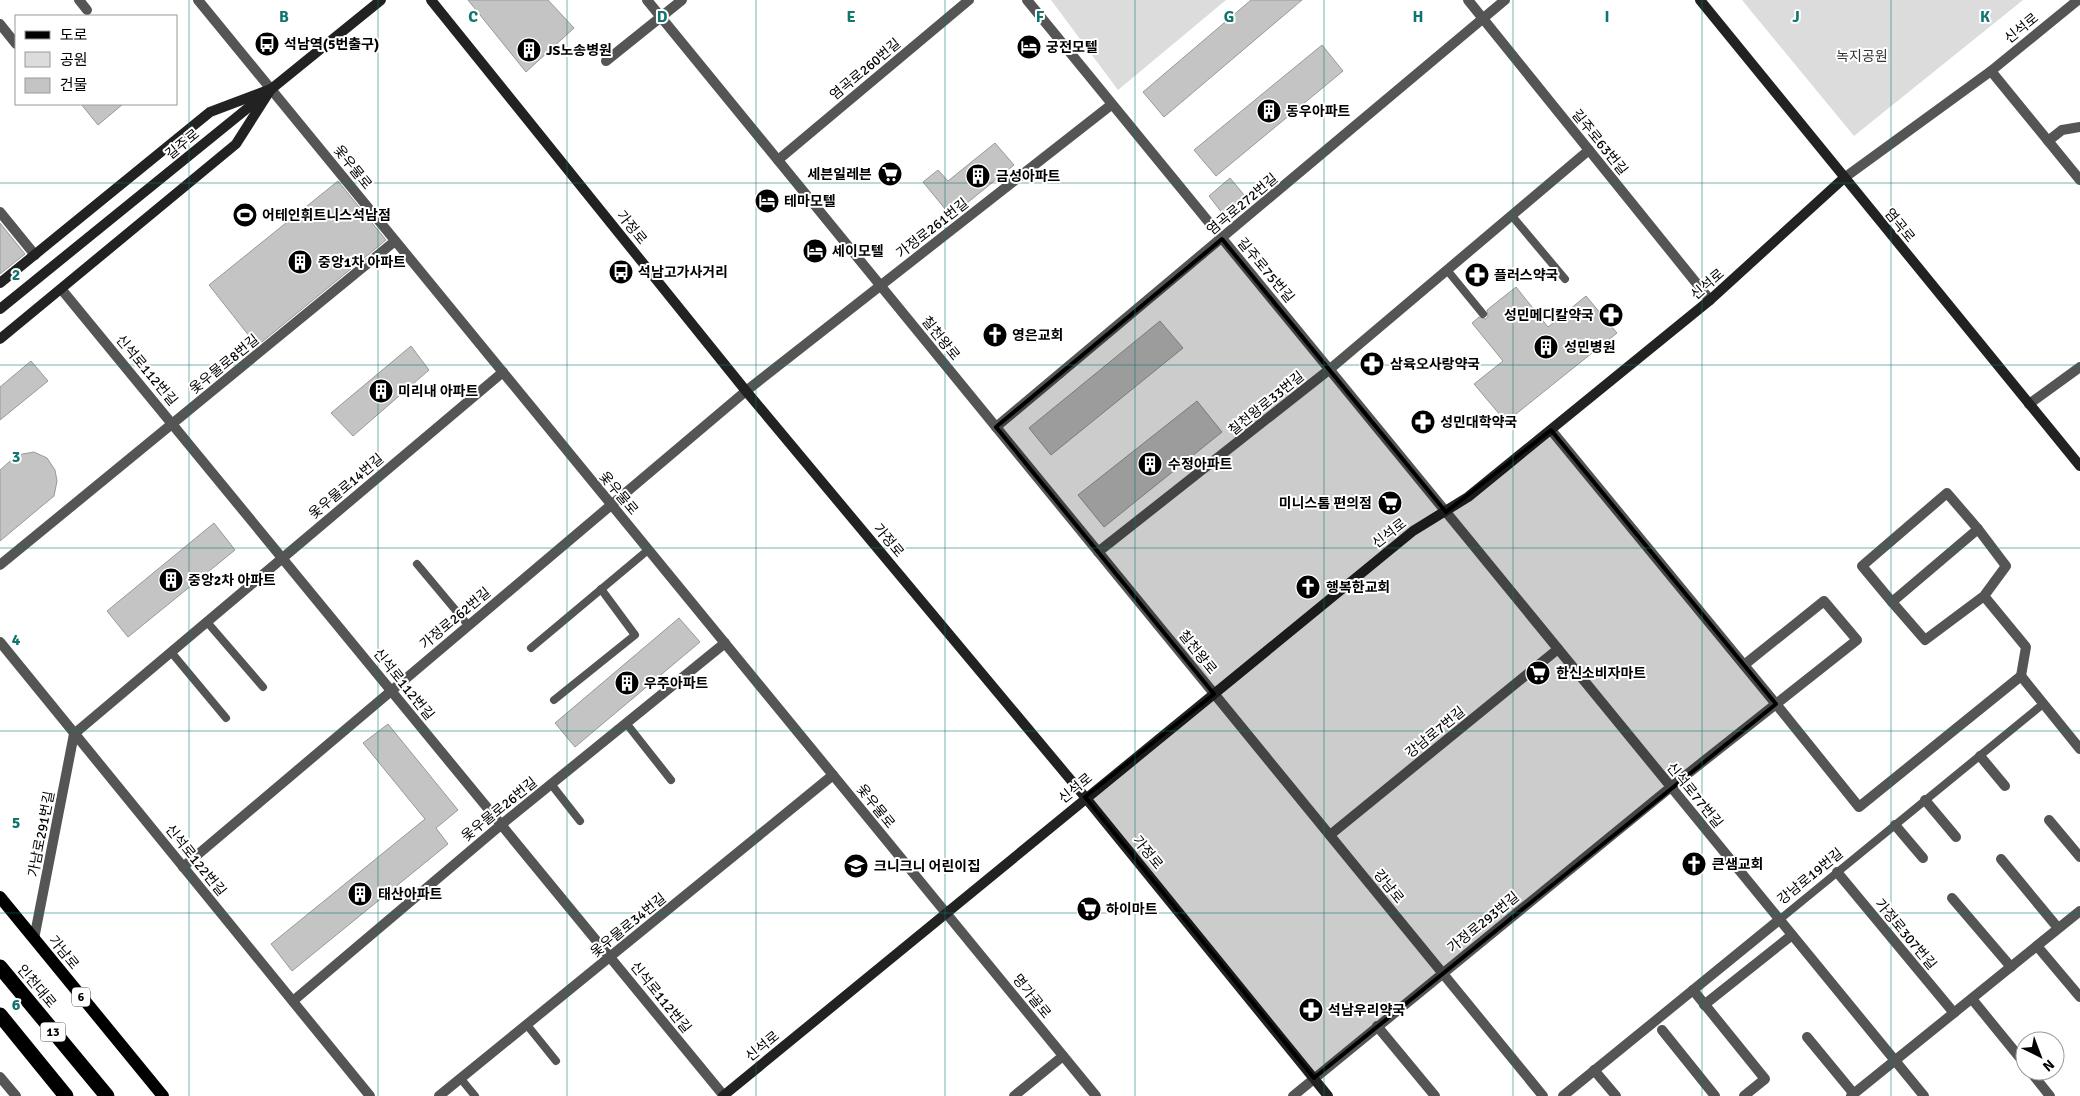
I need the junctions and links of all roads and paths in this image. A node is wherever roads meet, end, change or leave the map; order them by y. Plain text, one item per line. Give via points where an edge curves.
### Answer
1 (79, 0) edge
2 (198, 0) edge
3 (381, 0) edge
4 (431, 0) edge
5 (647, 0) edge
6 (682, 0) edge
7 (969, 0) edge
8 (1027, 0) edge
9 (1468, 0) edge
10 (1505, 0) edge
11 (1700, 0) edge
12 (2078, 0) edge
13 (87, 10) dead end
14 (661, 16) junction
15 (1483, 19) junction
16 (0, 24) edge
17 (15, 43) edge
18 (606, 61) dead end
19 (1991, 71) junction
20 (271, 89) junction
21 (1111, 105) junction
22 (2080, 127) edge
23 (2048, 141) junction
24 (1590, 150) junction
25 (778, 160) junction
26 (1844, 178) junction
27 (2080, 180) edge
28 (0, 212) edge
29 (1512, 216) junction
30 (1222, 239) junction
31 (395, 241) junction
32 (35, 255) junction
33 (1447, 270) junction
34 (1565, 280) dead end
35 (0, 284) edge
36 (880, 286) junction
37 (62, 290) junction
38 (1710, 300) junction
39 (0, 309) edge
40 (1483, 314) dead end
41 (0, 339) edge
42 (2080, 367) edge
43 (1330, 369) junction
44 (503, 372) junction
45 (746, 391) junction
46 (2029, 404) junction
47 (173, 423) junction
48 (996, 427) junction
49 (1551, 430) junction
50 (2080, 466) edge
51 (610, 505) junction
52 (1446, 512) junction
53 (1978, 529) junction
54 (648, 550) junction
55 (1098, 552) junction
56 (283, 558) junction
57 (418, 564) dead end
58 (0, 565) edge
59 (601, 589) junction
60 (1984, 596) junction
61 (1892, 602) junction
62 (207, 622) junction
63 (468, 625) junction
64 (0, 642) edge
65 (725, 643) junction
66 (531, 648) dead end
67 (1558, 649) junction
68 (171, 652) junction
69 (1744, 665) junction
70 (2021, 676) junction
71 (263, 687) dead end
72 (391, 690) junction
73 (1214, 694) junction
74 (554, 700) dead end
75 (1776, 704) junction
76 (2043, 704) junction
77 (226, 718) dead end
78 (626, 723) junction
79 (74, 734) junction
80 (2080, 748) edge
81 (1980, 756) junction
82 (833, 775) junction
83 (671, 780) dead end
84 (551, 784) junction
85 (2005, 786) dead end
86 (1670, 787) junction
87 (1085, 797) junction
88 (1925, 800) junction
89 (2048, 820) dead end
90 (580, 821) dead end
91 (502, 824) junction
92 (1895, 825) junction
93 (1330, 835) junction
94 (1956, 837) dead end
95 (2080, 857) edge
96 (1923, 858) dead end
97 (2001, 859) dead end
98 (183, 867) junction
99 (1837, 872) junction
100 (0, 897) edge
101 (1952, 898) dead end
102 (946, 913) junction
103 (2078, 915) edge
104 (1779, 920) junction
105 (2058, 928) junction
106 (1792, 935) junction
107 (34, 939) junction
108 (2037, 946) junction
109 (611, 957) junction
110 (0, 967) edge
111 (2011, 967) junction
112 (1442, 973) junction
113 (1692, 990) junction
114 (2080, 997) edge
115 (1972, 998) junction
116 (293, 1000) junction
117 (1704, 1004) junction
118 (1954, 1013) junction
119 (0, 1015) edge
120 (527, 1025) junction
121 (1377, 1026) junction
122 (1662, 1030) dead end
123 (1807, 1037) dead end
124 (2015, 1052) edge
125 (1063, 1056) junction
126 (556, 1061) dead end
127 (1895, 1061) junction
128 (1594, 1070) junction
129 (0, 1077) edge
130 (461, 1078) junction
131 (1314, 1078) junction
132 (2038, 1081) edge
133 (1852, 1095) edge
134 (16, 1096) edge
135 (66, 1096) edge
136 (107, 1096) edge
137 (162, 1096) edge
138 (370, 1096) edge
139 (439, 1096) edge
140 (475, 1096) edge
141 (724, 1096) edge
142 (1014, 1096) edge
143 (1096, 1096) edge
144 (1293, 1096) edge
145 (1328, 1096) edge
146 (1435, 1096) edge
147 (1543, 1096) edge
148 (1563, 1096) edge
149 (1616, 1096) edge
150 (1715, 1096) edge
151 (1744, 1096) edge
152 (1924, 1096) edge
153 (2050, 1096) edge

1 - 13 street
2 - 20 street, 옻우물로
3 - 20 street, 길주로
4 - 45 street, 가정로
5 - 14 street, 칠천왕로
6 - 14 street
7 - 25 street, 염곡로260번길
8 - 21 street, 길주로75번길
9 - 15 street, 길주로63번길
10 - 15 street, 염곡로272번길
11 - 26 street, 염곡로
12 - 19 street, 신석로
14 - 18 street
14 - 25 street, 칠천왕로
15 - 24 street, 길주로63번길
15 - 30 street, 염곡로272번길
16 - 17 street
19 - 23 street
19 - 26 street, 신석로
20 - 31 street, 옻우물로
20 - 32 street via 210,112
20 - 37 street via 236,144
20 - 39 street, 길주로
21 - 30 street, 길주로75번길
21 - 36 street, 가정로261번길
22 - 23 street via 2062,130
23 - 27 street
24 - 29 street, 칠천왕로33번길
24 - 38 street, 길주로63번길
25 - 36 street, 칠천왕로
26 - 38 street, 신석로
26 - 46 street, 염곡로
28 - 32 street
29 - 33 street, 칠천왕로33번길
29 - 34 lane
30 - 43 street, 길주로75번길
30 - 48 street, 염곡로272번길
31 - 44 street, 옻우물로
31 - 47 street, 옻우물로8번길
32 - 35 street
33 - 40 lane
33 - 43 street, 칠천왕로33번길
36 - 45 street, 가정로261번길
36 - 48 street, 칠천왕로
37 - 41 street
37 - 47 street, 신석로112번길
38 - 49 street, 신석로
42 - 46 street
43 - 52 street, 길주로75번길
43 - 55 street, 칠천왕로33번길
44 - 51 street, 옻우물로
44 - 56 street, 옻우물로14번길
45 - 51 street, 가정로262번길
45 - 87 street, 가정로
46 - 50 street, 염곡로
47 - 56 street, 신석로112번길
47 - 58 street, 옻우물로8번길
48 - 55 street, 칠천왕로
49 - 52 street, 신석로
49 - 69 street
51 - 54 street, 옻우물로
51 - 63 street, 가정로262번길
52 - 67 street, 신석로77번길
52 - 73 street, 신석로 via 1412,531
53 - 60 street via 2006,566
53 - 61 street
53 - 61 street via 1948,493 1940,499 1862,566
54 - 59 lane
54 - 65 street, 옻우물로
55 - 73 street, 칠천왕로
56 - 62 street, 옻우물로14번길
56 - 72 street, 신석로112번길
57 - 63 lane
59 - 66 lane
59 - 74 lane via 635,635
60 - 61 street via 1925,640
60 - 70 street via 2026,647
62 - 68 street, 옻우물로14번길
62 - 71 lane
63 - 72 street, 가정로262번길
64 - 79 street, 신석로122번길
65 - 78 street, 옻우물로26번길
65 - 82 street, 옻우물로
67 - 86 street, 신석로77번길
67 - 93 street, 강남로7번길
68 - 77 lane
68 - 79 street, 옻우물로14번길
69 - 75 street
69 - 75 street, 가정로293번길 via 1824,601 1857,640
70 - 75 street via 1859,808
70 - 76 street
72 - 91 street, 신석로112번길
72 - 98 street, 가정로262번길
73 - 87 street, 신석로
73 - 93 street, 강남로
75 - 86 street, 가정로293번길
76 - 80 street
76 - 81 lane, 강남로19번길
78 - 83 lane
78 - 84 street, 옻우물로26번길
79 - 98 street, 신석로122번길
79 - 107 street, 가남로291번길
81 - 85 street
81 - 88 lane, 강남로19번길
82 - 102 street, 옻우물로
82 - 109 street, 옻우물로34번길
84 - 90 lane
84 - 91 street, 옻우물로26번길
86 - 104 street, 신석로77번길
86 - 112 street, 가정로293번길
87 - 102 street, 신석로
87 - 131 street, 가정로
88 - 92 lane, 강남로19번길
88 - 94 street
89 - 95 street
91 - 109 street, 신석로112번길
91 - 116 street, 옻우물로26번길
92 - 96 street
92 - 99 lane, 강남로19번길
93 - 112 street, 강남로
97 - 105 street
98 - 116 street, 신석로122번길
99 - 104 lane, 강남로19번길
99 - 118 street, 가정로307번길
100 - 107 main road, 가남로 / 6
101 - 111 street
102 - 125 street, 명가골로
102 - 141 street, 신석로
103 - 105 street
104 - 106 street, 신석로77번길
104 - 113 street, 강남로19번길
105 - 108 street
106 - 117 street
106 - 127 street, 신석로77번길
107 - 137 main road, 가남로 / 6
108 - 111 street
108 - 114 street
109 - 120 street, 옻우물로34번길
109 - 141 street, 신석로112번길
110 - 136 highway, 인천대로 / 13
111 - 115 street
112 - 121 street, 가정로293번길
112 - 147 street, 강남로
113 - 117 street
113 - 128 street, 강남로19번길
115 - 118 street
115 - 124 street
116 - 138 street, 신석로122번길
117 - 151 street via 1765,1080
118 - 127 street
119 - 135 highway, 13
120 - 126 lane
120 - 130 street, 옻우물로34번길
121 - 131 street, 가정로293번길
121 - 146 street
122 - 150 street
123 - 133 street
125 - 142 street
125 - 143 street, 명가골로
127 - 133 street
127 - 152 street, 신석로77번길
128 - 148 street, 강남로19번길
128 - 149 street
129 - 134 street
130 - 139 street, 옻우물로34번길
130 - 140 lane
131 - 144 street, 가정로293번길
131 - 145 street, 가정로
132 - 153 street

